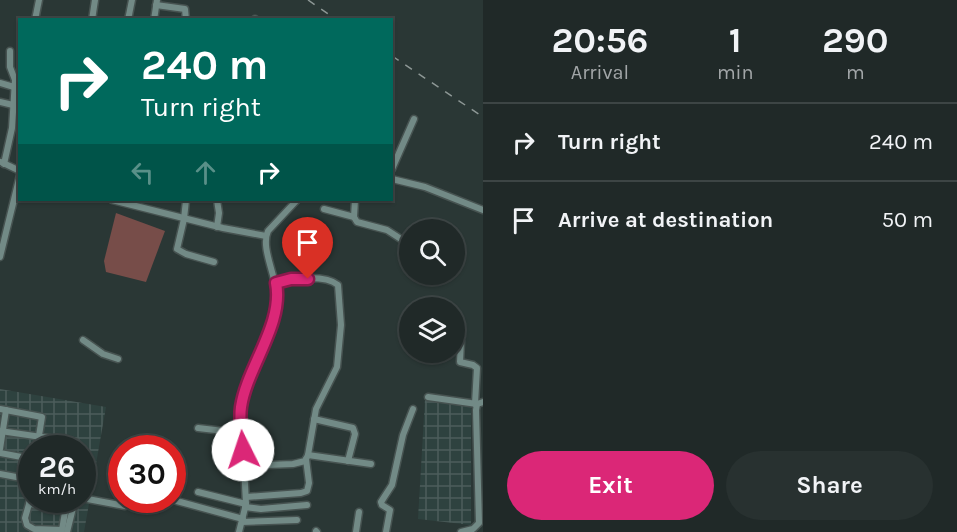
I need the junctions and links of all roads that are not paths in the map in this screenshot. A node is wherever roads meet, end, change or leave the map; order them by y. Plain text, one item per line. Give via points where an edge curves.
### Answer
1 (39, 0) edge
2 (95, 0) edge
3 (132, 0) edge
4 (157, 3) edge
5 (35, 18) edge
6 (92, 18) edge
7 (128, 18) edge
8 (154, 18) edge
9 (186, 18) edge
10 (10, 51) dead end
11 (16, 81) edge
12 (0, 83) edge
13 (0, 102) edge
14 (15, 107) edge
15 (414, 119) dead end
16 (2, 163) edge
17 (393, 167) edge
18 (18, 172) edge
19 (393, 179) edge
20 (18, 181) edge
21 (117, 201) edge
22 (186, 201) edge
23 (217, 201) edge
24 (296, 201) edge
25 (355, 201) edge
26 (324, 209) dead end
27 (483, 210) edge
28 (354, 217) junction
29 (184, 219) junction
30 (217, 227) junction
31 (266, 236) junction
32 (399, 238) edge
33 (0, 257) edge
34 (214, 262) dead end
35 (276, 283) junction
36 (83, 340) dead end
37 (118, 359) dead end
38 (464, 363) edge
39 (428, 397) dead end
40 (479, 404) edge
41 (413, 409) dead end
42 (3, 410) edge
43 (314, 419) junction
44 (198, 428) dead end
45 (1, 431) edge
46 (241, 433) junction
47 (26, 435) edge
48 (39, 435) edge
49 (0, 451) edge
50 (18, 456) edge
51 (307, 457) junction
52 (348, 461) junction
53 (370, 464) dead end
54 (244, 466) junction
55 (0, 474) edge
56 (18, 478) edge
57 (198, 492) dead end
58 (246, 503) junction
59 (186, 504) edge
60 (307, 505) dead end
61 (359, 512) dead end
62 (26, 513) edge
63 (66, 513) edge
64 (72, 513) edge
65 (243, 520) junction
66 (297, 520) dead end
67 (480, 527) edge
68 (34, 530) edge
69 (67, 532) edge
70 (239, 532) edge
71 (357, 532) edge
72 (386, 532) edge
73 (461, 532) edge

1 - 5 street
2 - 6 street
3 - 7 street
4 - 8 street
4 - 9 street via 186,9
10 - 11 street via 10,67
11 - 12 street
11 - 14 street
13 - 14 street
14 - 16 street
15 - 17 street
16 - 18 street
19 - 27 street via 425,187
20 - 33 street
21 - 29 street
22 - 29 street
23 - 30 street
24 - 31 street
25 - 28 street
26 - 28 street
28 - 32 street via 357,222 387,230
29 - 30 street
29 - 34 street via 177,249
30 - 31 street
31 - 35 street
35 - 43 street via 303,278 338,285 341,325 337,367
35 - 46 street via 276,309 241,405
36 - 37 street
38 - 40 street via 477,368
39 - 40 street
40 - 67 street via 476,457
41 - 72 street via 392,485 381,502 390,510
42 - 45 street
42 - 48 street via 42,417
43 - 51 street
43 - 52 street via 354,428
44 - 46 street
45 - 47 street
45 - 49 street
46 - 54 street
49 - 50 street
51 - 52 street
51 - 54 street via 299,464
51 - 58 street via 307,491
52 - 53 street
54 - 58 street
55 - 56 street
57 - 58 street
58 - 60 street via 261,509
58 - 65 street
59 - 65 street
61 - 71 street
62 - 68 street via 27,525
63 - 68 street via 62,530
64 - 69 street
65 - 66 street
65 - 70 street
67 - 73 street

